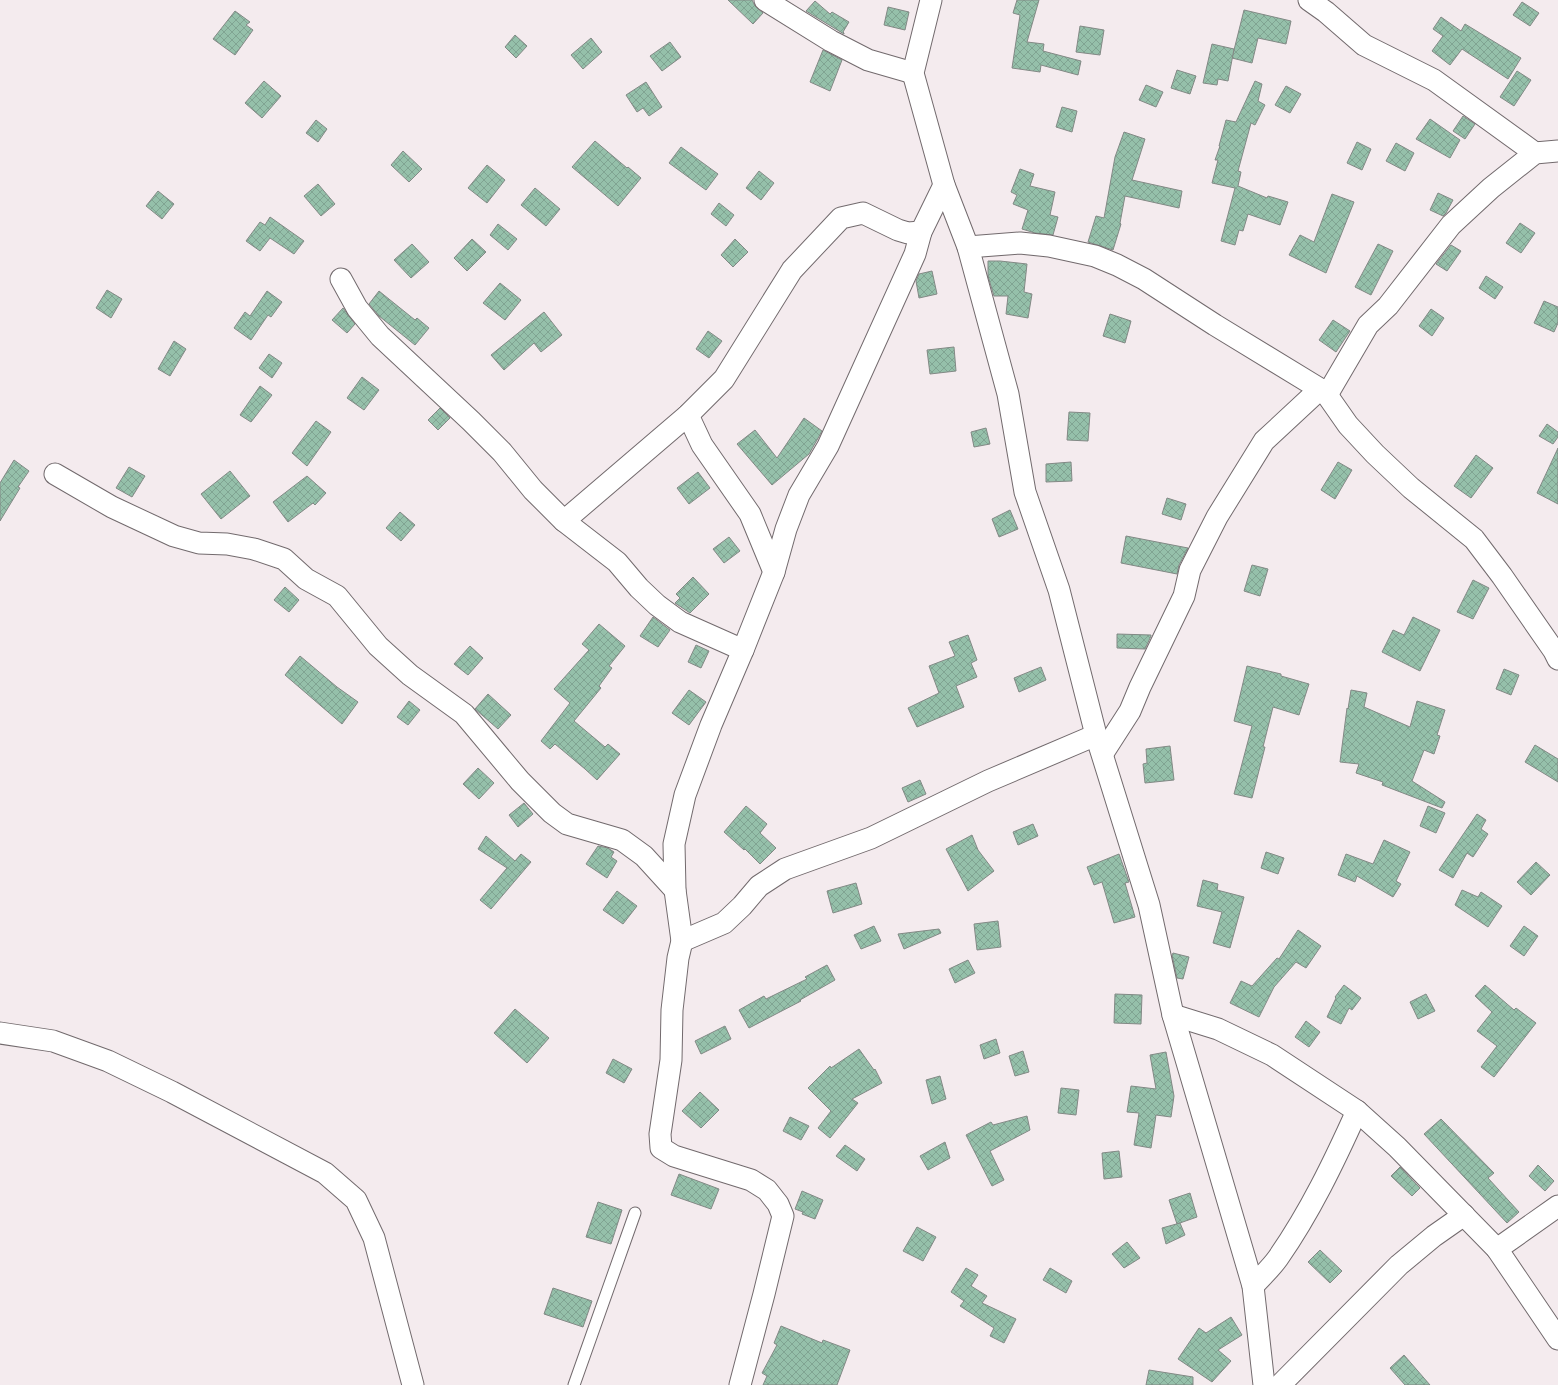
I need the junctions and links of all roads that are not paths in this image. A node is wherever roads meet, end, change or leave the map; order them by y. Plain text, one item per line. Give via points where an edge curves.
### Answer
1 (765, 0) edge
2 (931, 0) edge
3 (1309, 0) edge
4 (913, 73) junction
5 (1558, 151) edge
6 (1535, 153) junction
7 (944, 185) junction
8 (922, 232) junction
9 (968, 247) junction
10 (341, 279) dead end
11 (1324, 392) junction
12 (688, 415) junction
13 (55, 474) dead end
14 (564, 522) junction
15 (774, 572) junction
16 (743, 650) junction
17 (1558, 659) edge
18 (1099, 744) junction
19 (675, 890) junction
20 (682, 941) junction
21 (1173, 1015) junction
22 (0, 1033) edge
23 (1357, 1111) junction
24 (1558, 1206) edge
25 (635, 1213) dead end
26 (1464, 1215) junction
27 (1497, 1249) junction
28 (1253, 1286) junction
29 (1558, 1339) edge
30 (413, 1385) edge
31 (574, 1385) edge
32 (740, 1385) edge
33 (1264, 1385) edge
34 (1280, 1385) edge

1 - 4 street via 831,41 868,60
2 - 4 street
3 - 6 street via 1364,45 1434,80
4 - 7 street
5 - 6 street
6 - 11 street via 1491,188 1451,225 1388,306 1368,325
7 - 8 street
7 - 9 street
8 - 12 street via 908,233 898,230 863,213 841,218 792,270 724,379
8 - 15 street via 915,254 851,400 799,495
9 - 11 street via 1020,243 1095,256 1144,279
9 - 18 street via 1008,394 1025,492 1060,590
10 - 14 street via 357,308 380,336 502,452
11 - 17 street via 1348,425 1375,454 1411,488 1474,539
11 - 18 street via 1264,440 1217,517 1190,570 1184,596 1130,711
12 - 14 street
12 - 15 street via 702,445 750,514
13 - 19 street via 112,507 174,536 199,543 227,544 254,549 284,559 306,579 337,596 378,646 410,675 464,714 520,781 552,813 567,824 622,840 644,856
14 - 16 street via 617,562 657,606 680,622
15 - 16 street
16 - 19 street via 685,795 674,844
18 - 20 street via 988,781 871,838 785,868 759,886 724,923
18 - 21 street via 1149,905
19 - 20 street
20 - 32 street via 672,1010 671,1060 660,1134 661,1148 674,1156 751,1180 767,1190 778,1204 783,1216
21 - 23 street via 1218,1029 1272,1055
21 - 28 street
22 - 30 street via 53,1041 108,1060 325,1173 356,1200 374,1238
23 - 26 street via 1397,1147
23 - 28 street via 1308,1211 1277,1260
24 - 27 street
25 - 31 lane
26 - 27 street
26 - 34 street via 1398,1265
27 - 29 street
28 - 33 street

